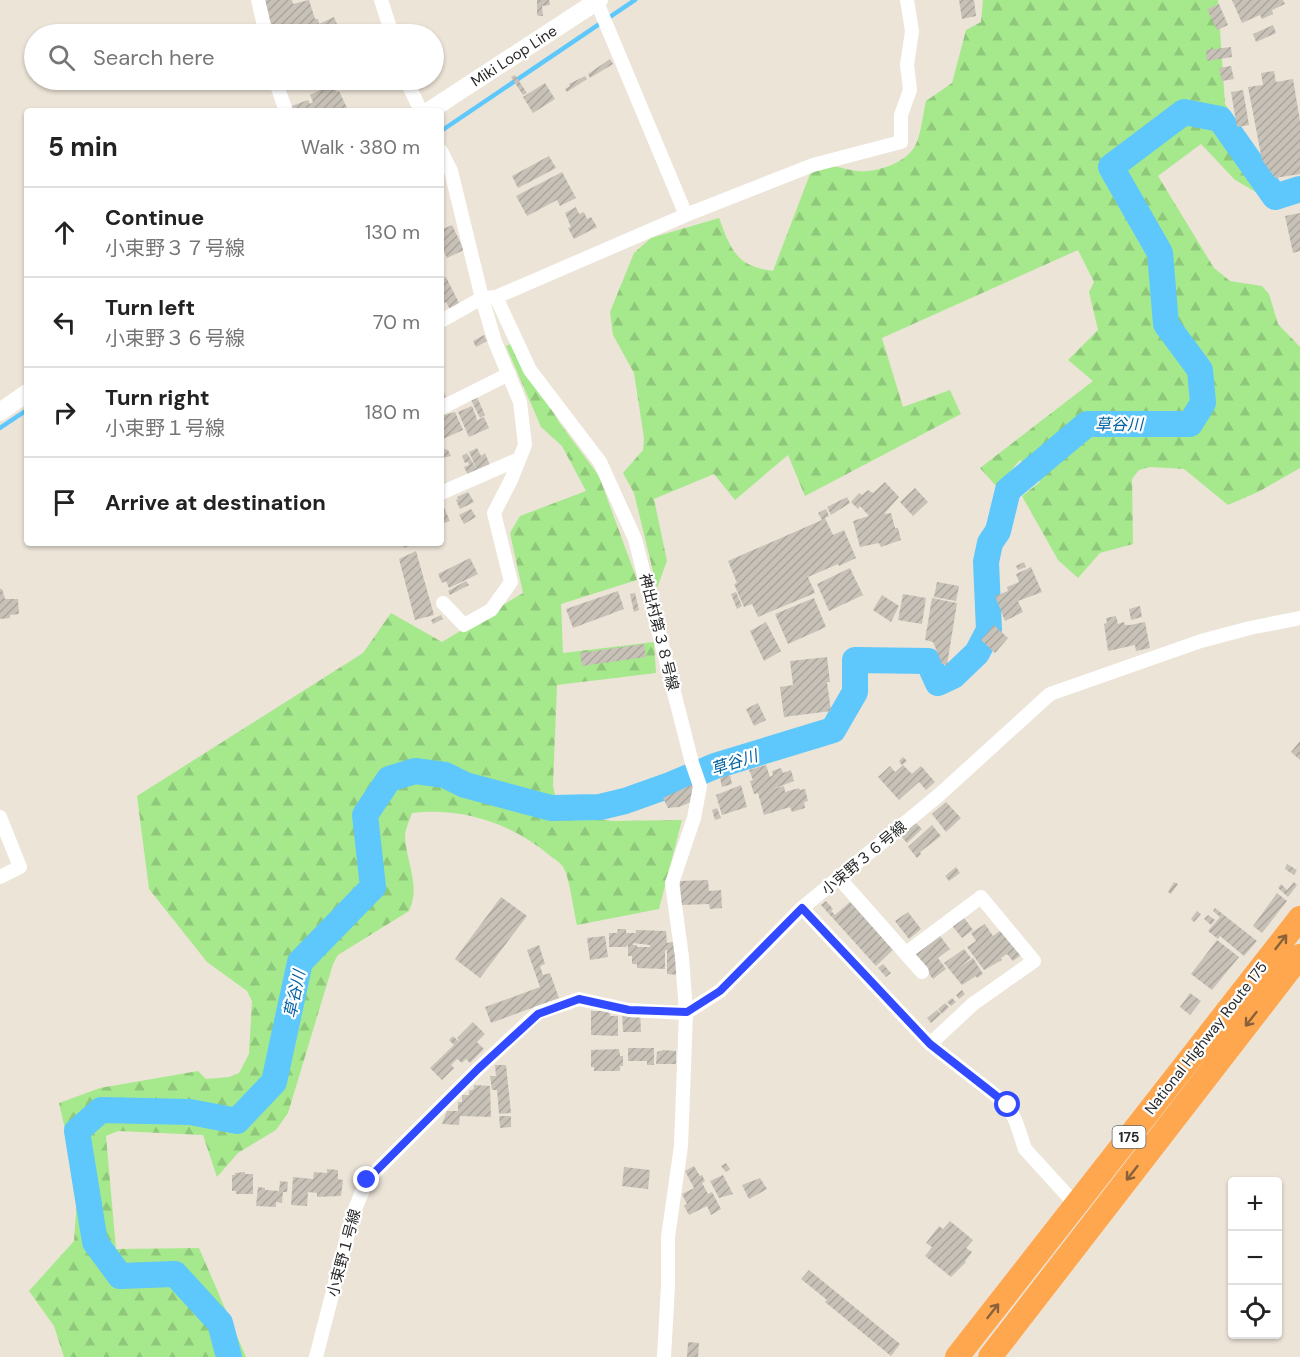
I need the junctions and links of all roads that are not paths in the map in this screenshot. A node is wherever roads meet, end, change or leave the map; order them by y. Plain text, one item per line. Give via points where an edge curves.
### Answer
1 (258, 0) edge
2 (381, 0) edge
3 (907, 0) edge
4 (597, 1) edge
5 (264, 24) edge
6 (389, 24) edge
7 (279, 90) edge
8 (411, 90) edge
9 (285, 108) edge
10 (420, 108) edge
11 (434, 108) edge
12 (444, 157) edge
13 (686, 215) junction
14 (489, 298) junction
15 (444, 320) edge
16 (509, 374) junction
17 (24, 395) edge
18 (444, 406) edge
19 (0, 412) edge
20 (519, 459) junction
21 (444, 492) edge
22 (443, 603) dead end
23 (1300, 618) edge
24 (0, 817) edge
25 (0, 877) edge
26 (839, 878) junction
27 (802, 908) junction
28 (1300, 918) edge
29 (906, 953) junction
30 (1300, 956) edge
31 (922, 972) dead end
32 (687, 1012) junction
33 (930, 1044) junction
34 (1076, 1205) junction
35 (316, 1357) edge
36 (664, 1357) edge
37 (957, 1357) edge
38 (990, 1357) edge

1 - 5 street
2 - 6 street
3 - 13 street via 912,31 907,65 910,90 901,115 901,142 813,165
4 - 11 main road, Miki Loop Line
4 - 13 street
7 - 9 street
8 - 10 street
12 - 14 street
13 - 14 street
14 - 15 street
14 - 16 street via 495,342
14 - 32 street, 神出村第３８号線 via 530,370 600,462 635,539 700,786 672,883
16 - 18 street
16 - 20 street via 520,402 525,445
17 - 19 main road
20 - 21 street
20 - 22 street via 494,513 511,582 491,610 464,625
23 - 26 street, 小束野３６号線 via 1201,641 1050,694 939,795
24 - 25 street via 20,867
26 - 27 street, 小束野３６号線
26 - 29 street
27 - 32 street, 小束野３６号線 via 720,991
27 - 33 street
34 -> 28 highway, National Highway Route 175 / 175
29 - 31 street
29 - 33 street via 981,897 1034,961 973,1004
30 -> 38 highway, National Highway Route 175 / 175
32 - 35 street, 小束野１号線 via 629,1010 579,999 538,1014 478,1069 367,1180 352,1214
32 - 36 street via 681,1146 668,1237
33 - 34 street via 1008,1105 1025,1149
37 -> 34 highway, National Highway Route 175 / 175

